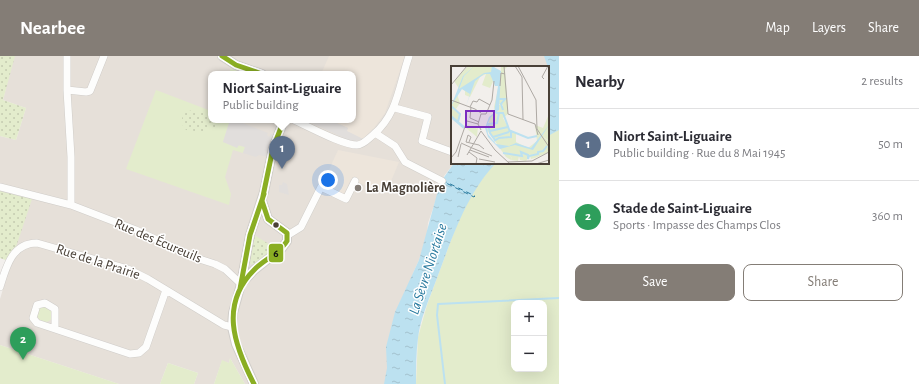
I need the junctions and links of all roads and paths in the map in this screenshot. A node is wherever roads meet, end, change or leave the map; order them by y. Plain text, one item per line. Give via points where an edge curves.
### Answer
1 (67, 56) edge
2 (104, 56) edge
3 (222, 56) edge
4 (409, 56) edge
5 (253, 71) edge
6 (67, 90) junction
7 (395, 108) junction
8 (283, 123) edge
9 (301, 123) edge
10 (375, 133) junction
11 (451, 152) edge
12 (355, 181) dead end
13 (442, 181) dead end
14 (0, 187) edge
15 (262, 201) junction
16 (71, 205) junction
17 (268, 219) junction
18 (255, 220) junction
19 (288, 235) junction
20 (244, 265) junction
21 (254, 270) junction
22 (241, 284) junction
23 (0, 287) edge
24 (166, 290) junction
25 (232, 327) junction
26 (55, 328) dead end
27 (254, 384) edge

1 - 6 street
2 - 6 street via 90,91
3 - 5 street via 236,65
4 - 7 street
6 - 16 street
7 - 10 street
7 - 11 street via 428,117 422,141
8 - 15 street via 274,148
9 - 10 street via 348,143 359,145
10 - 13 street via 395,146 405,162
12 - 19 street via 346,199 321,188 302,227
14 - 16 street, Rue des Écureuils
15 - 17 street
15 - 18 street
16 - 22 street, Rue des Écureuils via 215,264 225,269
17 - 18 street via 261,217
17 - 19 street
18 - 20 street
19 - 21 street via 288,241 284,246
20 - 21 street via 246,269
20 - 22 street
21 - 22 street
22 - 25 street via 234,306
23 - 24 street, Rue de la Prairie via 7,265 17,250 27,244 38,243 128,269
24 - 25 street, Rue de la Prairie via 224,325
24 - 26 street via 146,347 139,353 130,354
25 - 27 street via 238,352

